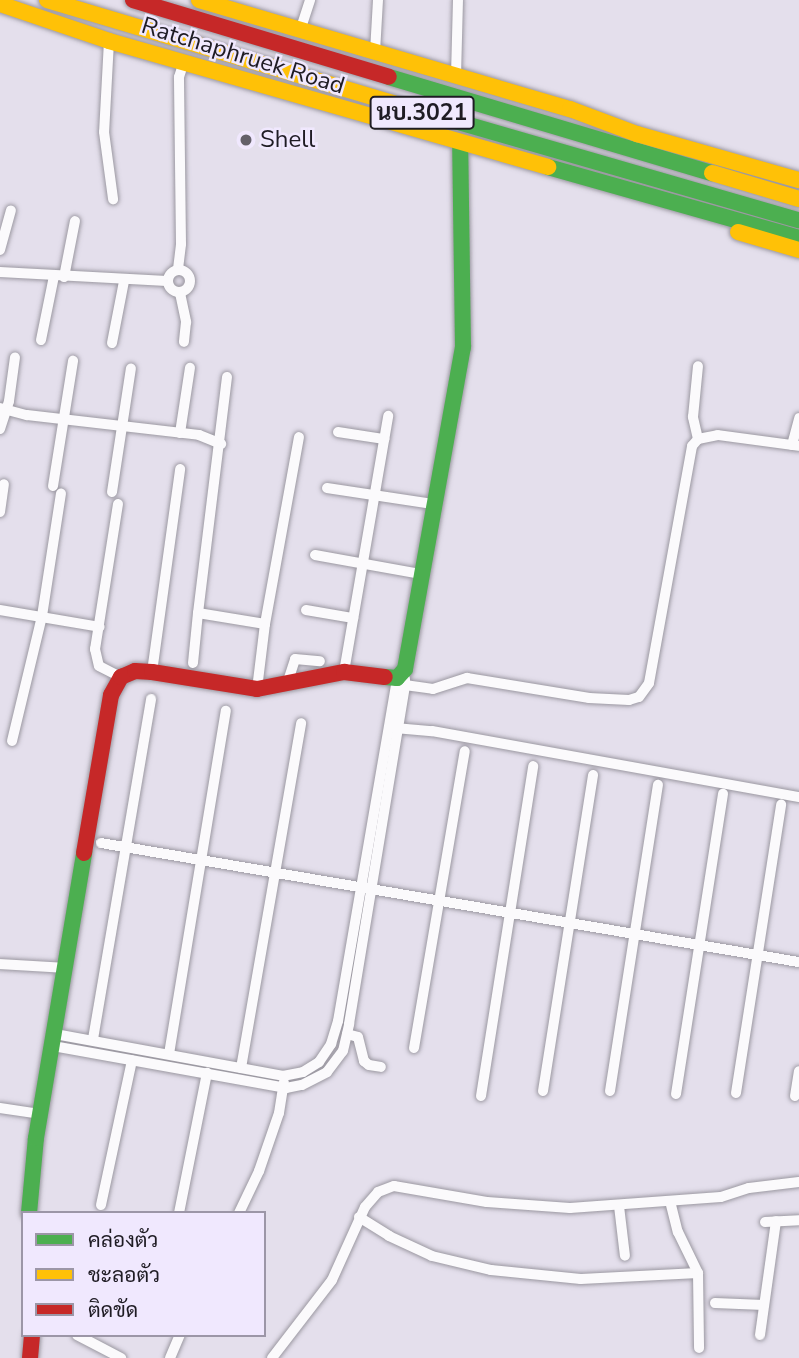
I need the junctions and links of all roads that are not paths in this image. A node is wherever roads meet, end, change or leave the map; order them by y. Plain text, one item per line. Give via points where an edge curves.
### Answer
1 (47, 0) edge
2 (133, 0) edge
3 (199, 0) edge
4 (310, 0) edge
5 (378, 0) edge
6 (458, 0) edge
7 (0, 4) edge
8 (164, 10) junction
9 (267, 21) junction
10 (300, 31) junction
11 (109, 41) junction
12 (132, 47) junction
13 (376, 52) junction
14 (229, 55) junction
15 (184, 62) junction
16 (456, 76) junction
17 (582, 114) junction
18 (460, 142) junction
19 (799, 169) edge
20 (799, 180) edge
21 (612, 186) junction
22 (113, 199) dead end
23 (799, 199) edge
24 (11, 209) dead end
25 (799, 220) edge
26 (75, 221) dead end
27 (799, 238) edge
28 (0, 250) edge
29 (799, 250) edge
30 (178, 269) junction
31 (0, 272) edge
32 (59, 277) junction
33 (124, 281) junction
34 (167, 281) junction
35 (180, 293) junction
36 (41, 340) dead end
37 (184, 342) dead end
38 (112, 343) dead end
39 (15, 357) dead end
40 (73, 361) dead end
41 (698, 366) dead end
42 (131, 368) dead end
43 (190, 368) dead end
44 (227, 377) dead end
45 (3, 409) edge
46 (388, 416) dead end
47 (799, 418) edge
48 (64, 419) junction
49 (122, 426) junction
50 (0, 429) edge
51 (338, 432) dead end
52 (180, 433) junction
53 (299, 437) dead end
54 (384, 439) junction
55 (698, 439) junction
56 (221, 444) junction
57 (795, 446) edge
58 (180, 469) dead end
59 (4, 484) dead end
60 (327, 488) dead end
61 (112, 492) dead end
62 (373, 495) junction
63 (118, 504) dead end
64 (433, 504) junction
65 (0, 512) edge
66 (314, 555) dead end
67 (362, 563) junction
68 (421, 574) junction
69 (0, 610) edge
70 (306, 610) dead end
71 (198, 612) junction
72 (42, 617) junction
73 (353, 618) junction
74 (265, 624) junction
75 (100, 627) junction
76 (320, 661) dead end
77 (193, 663) dead end
78 (152, 672) junction
79 (344, 672) junction
80 (121, 677) junction
81 (401, 679) junction
82 (287, 684) junction
83 (257, 689) junction
84 (151, 699) dead end
85 (226, 711) dead end
86 (301, 723) dead end
87 (394, 727) junction
88 (12, 741) dead end
89 (465, 751) dead end
90 (533, 766) dead end
91 (593, 775) dead end
92 (658, 785) dead end
93 (723, 794) dead end
94 (799, 797) edge
95 (781, 804) dead end
96 (101, 843) dead end
97 (125, 846) junction
98 (201, 858) junction
99 (276, 872) junction
100 (366, 888) junction
101 (440, 900) junction
102 (510, 913) junction
103 (570, 923) junction
104 (634, 935) junction
105 (699, 945) junction
106 (758, 954) junction
107 (799, 962) edge
108 (0, 964) edge
109 (66, 968) junction
110 (347, 1034) junction
111 (93, 1039) junction
112 (54, 1040) junction
113 (414, 1048) dead end
114 (170, 1054) junction
115 (132, 1060) junction
116 (381, 1067) dead end
117 (242, 1068) junction
118 (799, 1071) edge
119 (207, 1073) junction
120 (283, 1076) junction
121 (286, 1088) junction
122 (543, 1091) dead end
123 (610, 1091) dead end
124 (736, 1093) dead end
125 (676, 1094) dead end
126 (481, 1096) dead end
127 (795, 1096) dead end
128 (0, 1108) edge
129 (40, 1114) junction
130 (799, 1182) edge
131 (670, 1201) junction
132 (101, 1205) dead end
133 (619, 1206) junction
134 (29, 1211) edge
135 (179, 1211) edge
136 (240, 1211) edge
137 (359, 1217) junction
138 (799, 1220) edge
139 (625, 1256) dead end
140 (698, 1273) junction
141 (715, 1303) dead end
142 (764, 1305) junction
143 (760, 1335) dead end
144 (32, 1337) edge
145 (179, 1337) edge
146 (98, 1340) edge
147 (699, 1348) dead end
148 (30, 1358) edge
149 (121, 1358) edge
150 (170, 1358) edge
151 (272, 1358) edge

1 - 14 main road, Ratchaphruek Road / นบ.3021
2 - 8 main road, Ratchaphruek Road / นบ.3021
3 - 9 main road, Ratchaphruek Road / นบ.3021
4 - 10 street
5 - 13 street
6 - 16 street
7 - 11 main road, Ratchaphruek Road / นบ.3021
8 - 9 main road
8 - 23 main road, Ratchaphruek Road / นบ.3021
9 - 10 main road, Ratchaphruek Road / นบ.3021
10 - 13 main road, Ratchaphruek Road / นบ.3021
11 - 12 main road, Ratchaphruek Road / นบ.3021
11 - 22 street via 104,107
12 - 14 main road
12 - 15 main road, Ratchaphruek Road / นบ.3021
13 - 16 main road, Ratchaphruek Road / นบ.3021
14 - 25 main road, Ratchaphruek Road / นบ.3021
15 - 18 main road, Ratchaphruek Road / นบ.3021
15 - 30 street via 179,77
16 - 17 main road, Ratchaphruek Road / นบ.3021
17 - 19 main road via 637,124
17 - 20 main road, Ratchaphruek Road / นบ.3021
18 - 21 main road, Ratchaphruek Road / นบ.3021
18 - 64 main road via 463,347
21 - 27 main road, Ratchaphruek Road / นบ.3021
21 - 29 main road via 670,211
24 - 28 street
26 - 32 street
30 - 34 street
30 - 35 street via 187,272 191,280 188,289
31 - 32 street
32 - 33 street
32 - 36 street
33 - 34 street
33 - 38 street
34 - 35 street via 171,290
35 - 37 street via 186,322
39 - 45 street
40 - 48 street
41 - 55 street via 694,417
42 - 49 street
43 - 52 street
44 - 56 street
45 - 48 street
45 - 50 street
46 - 54 street
47 - 57 street
48 - 49 street
48 - 72 street
49 - 52 street
49 - 61 street
51 - 54 street
52 - 56 street
53 - 74 street
54 - 62 street
55 - 57 street via 718,435
55 - 81 street via 687,464 649,683 639,697 589,698 467,678 443,688
56 - 71 street
58 - 78 street
59 - 65 street
60 - 62 street
62 - 64 street
62 - 67 street
63 - 75 street
64 - 68 main road
66 - 67 street
67 - 68 street
67 - 73 street
68 - 81 main road
69 - 72 street
70 - 73 street
71 - 74 street
71 - 77 street
72 - 75 street
72 - 88 street
73 - 79 street
74 - 83 street
75 - 80 street via 96,660
76 - 82 street via 295,659
78 - 80 main road via 135,671
78 - 83 main road
79 - 81 main road
79 - 82 main road
80 - 109 main road via 111,695
81 - 87 street
82 - 83 main road
84 - 97 street
85 - 98 street
86 - 99 street
87 - 94 street
87 - 100 street
89 - 101 street
90 - 102 street
91 - 103 street
92 - 104 street
93 - 105 street
95 - 106 street
96 - 97 street
97 - 98 street
97 - 111 street
98 - 99 street
98 - 114 street
99 - 100 street
99 - 117 street
100 - 101 street
100 - 110 street
100 - 120 street via 331,1044 319,1062 303,1072
101 - 102 street
101 - 113 street
102 - 103 street
102 - 126 street
103 - 104 street
103 - 122 street
104 - 105 street
104 - 123 street
105 - 106 street
105 - 125 street
106 - 107 street
106 - 124 street
108 - 109 street
109 - 112 main road
110 - 116 street via 358,1037 364,1061
110 - 121 street via 343,1051 327,1072
111 - 112 street
111 - 114 street
112 - 115 street
112 - 129 main road
114 - 117 street
115 - 119 street
115 - 132 street
117 - 120 street
118 - 127 street
119 - 121 street
119 - 135 street
120 - 121 street
121 - 136 street via 259,1171
128 - 129 street
129 - 134 main road
130 - 131 street
131 - 133 street
131 - 140 street via 678,1232
133 - 137 street via 538,1207 394,1186 378,1192
133 - 139 street
137 - 140 street via 432,1256 491,1270 581,1279
137 - 151 street via 332,1280
138 - 142 street via 770,1222
140 - 147 street
141 - 142 street
142 - 143 street
144 - 148 main road
145 - 150 street
146 - 149 street

